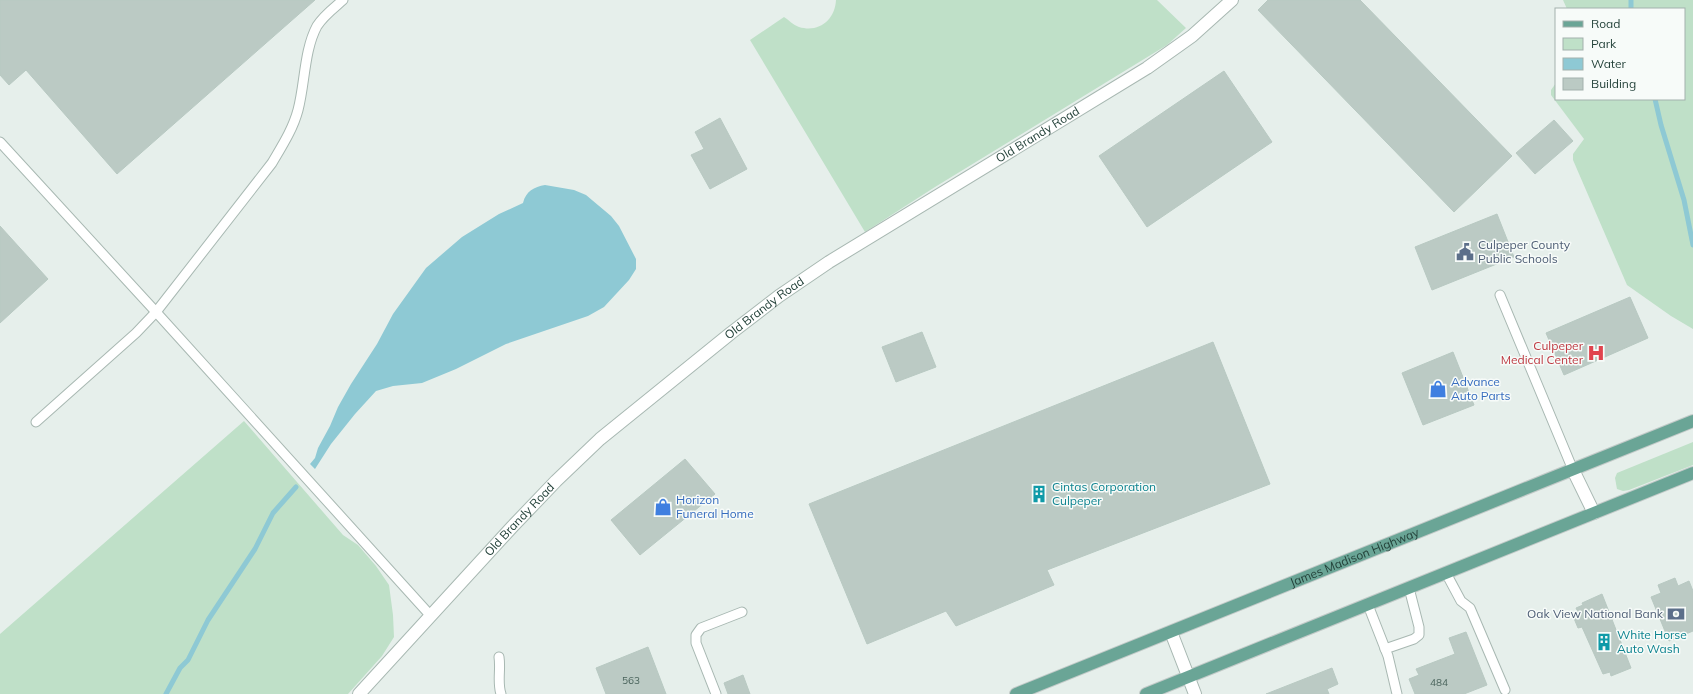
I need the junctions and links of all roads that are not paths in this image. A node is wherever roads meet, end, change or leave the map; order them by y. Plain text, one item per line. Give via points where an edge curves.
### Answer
1 (343, 0) edge
2 (1232, 0) edge
3 (0, 142) edge
4 (1500, 295) dead end
5 (156, 312) junction
6 (1693, 421) edge
7 (36, 422) dead end
8 (1573, 470) junction
9 (1693, 473) edge
10 (1594, 513) junction
11 (1446, 573) junction
12 (1409, 588) junction
13 (1368, 604) junction
14 (742, 612) dead end
15 (430, 615) junction
16 (1171, 632) junction
17 (1385, 650) junction
18 (499, 657) dead end
19 (1189, 677) junction
20 (1505, 690) dead end
21 (359, 694) edge
22 (501, 694) edge
23 (716, 694) edge
24 (1016, 694) edge
25 (1146, 694) edge
26 (1195, 694) edge
27 (1397, 694) edge

1 - 5 lane via 327,13 311,41 298,111 287,138 272,163
2 - 15 street, Old Brandy Road via 1192,36 1147,68 829,262 779,296 600,439 550,486
3 - 5 lane
4 - 8 lane
5 - 7 lane
5 - 15 lane
6 - 8 main road, James Madison Highway
8 - 10 street
8 - 16 main road, James Madison Highway
9 - 10 main road
10 - 11 main road
11 - 12 main road
11 - 20 lane via 1461,601 1470,608
12 - 13 main road
12 - 17 lane via 1419,635
13 - 17 lane
13 - 19 main road
14 - 23 lane via 701,628 696,635 696,644
15 - 21 street, Old Brandy Road
16 - 19 street
16 - 24 main road, James Madison Highway
17 - 27 lane
18 - 22 lane via 498,682
19 - 25 main road
19 - 26 street

